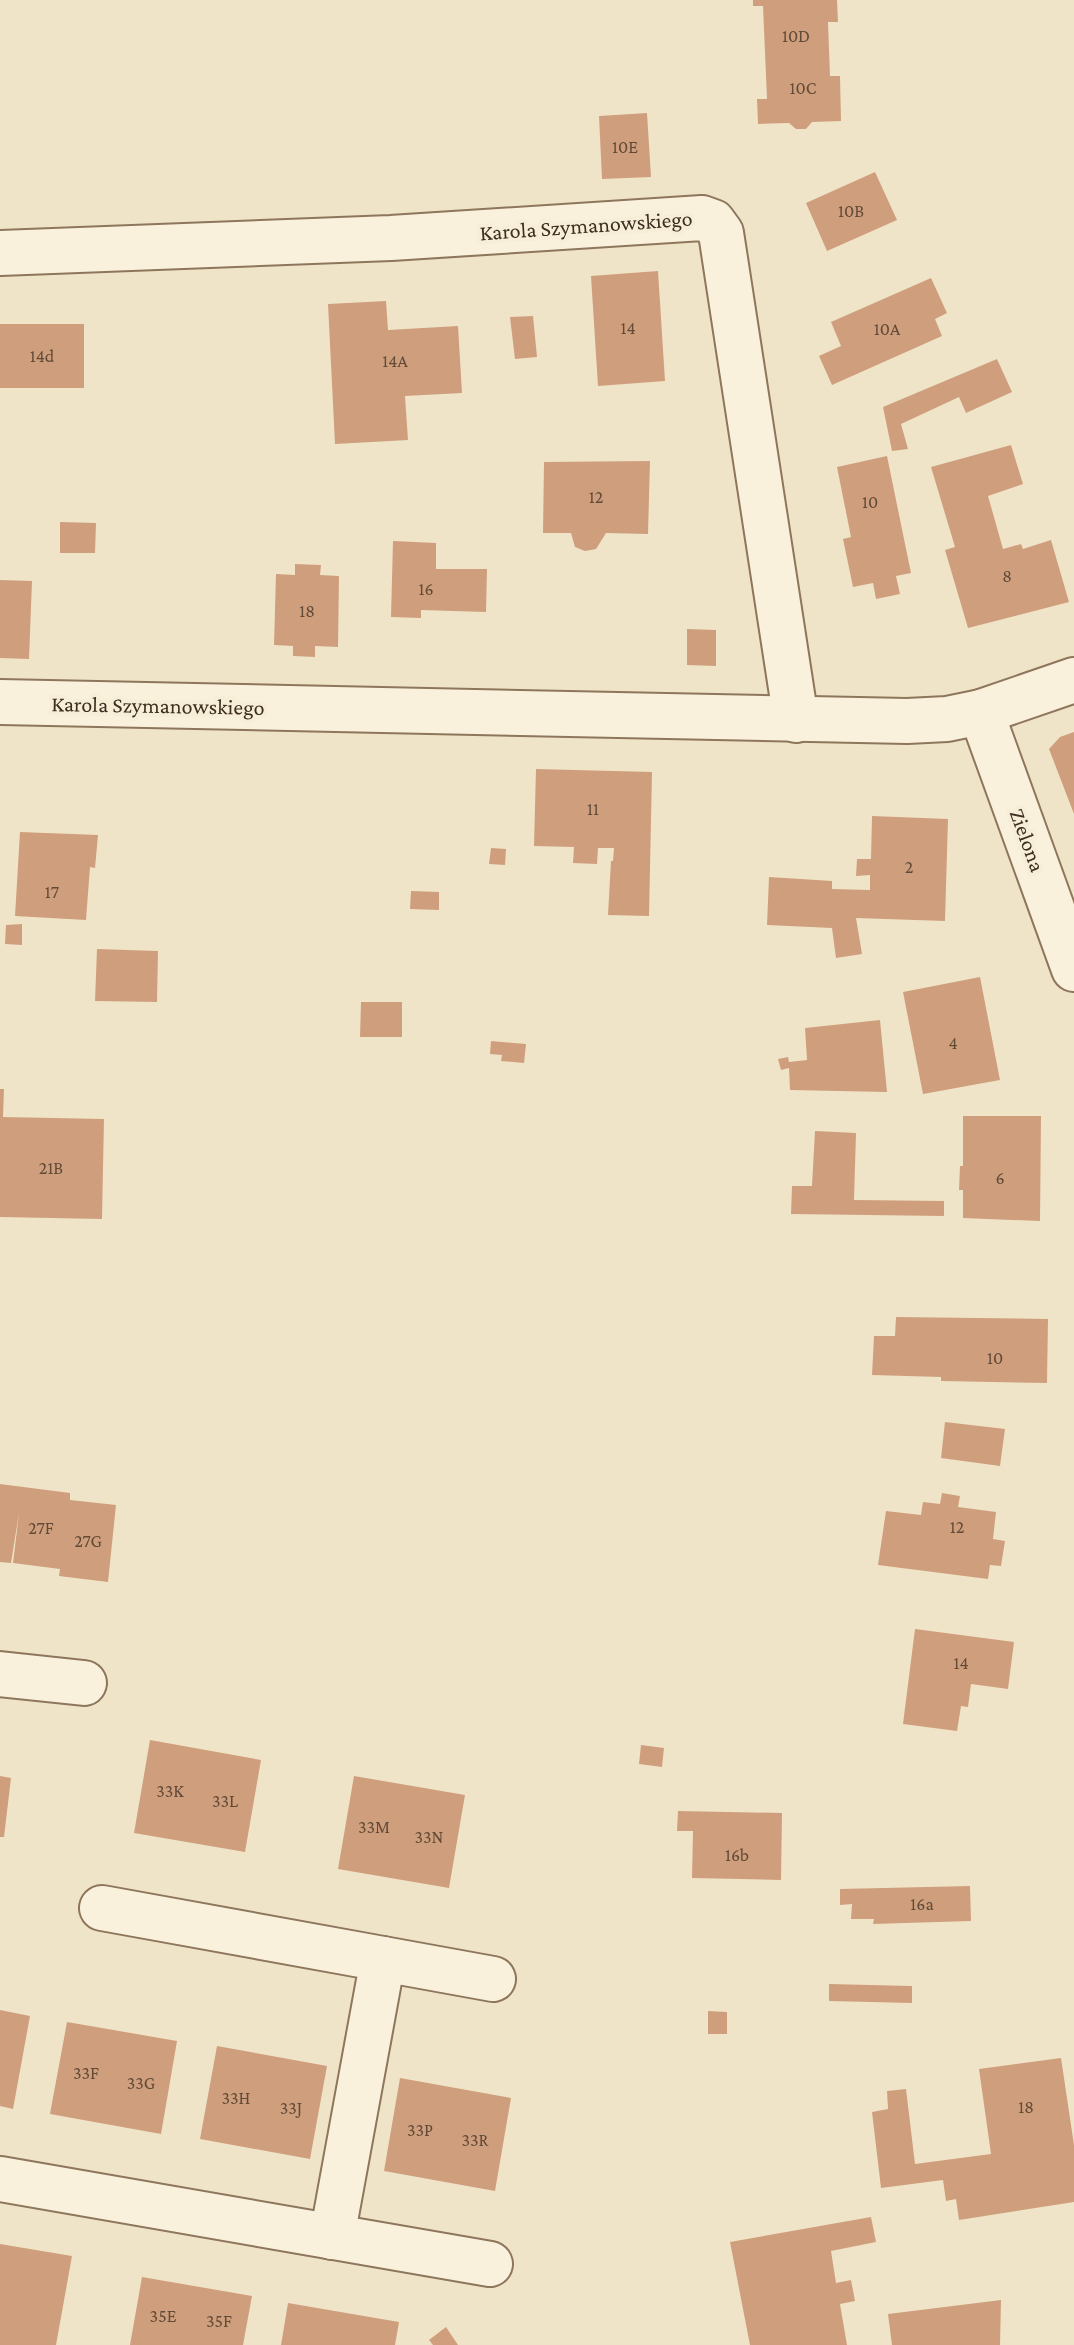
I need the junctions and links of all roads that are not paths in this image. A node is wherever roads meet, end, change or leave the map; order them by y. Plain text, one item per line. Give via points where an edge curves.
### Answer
1 (0, 253) edge
2 (1074, 680) edge
3 (0, 702) edge
4 (981, 712) junction
5 (796, 720) junction
6 (1074, 969) edge
7 (0, 1674) edge
8 (84, 1683) dead end
9 (102, 1908) dead end
10 (383, 1959) junction
11 (493, 1979) dead end
12 (0, 2179) edge
13 (332, 2237) junction
14 (490, 2264) dead end

1 - 5 street, Karola Szymanowskiego via 391,238 702,218 713,222 721,233
2 - 4 street, Karola Szymanowskiego
3 - 5 street, Karola Szymanowskiego
4 - 5 street, Karola Szymanowskiego via 907,721
4 - 6 street, Zielona
7 - 8 street
9 - 10 street
10 - 11 street
10 - 13 street
12 - 13 street
13 - 14 street

